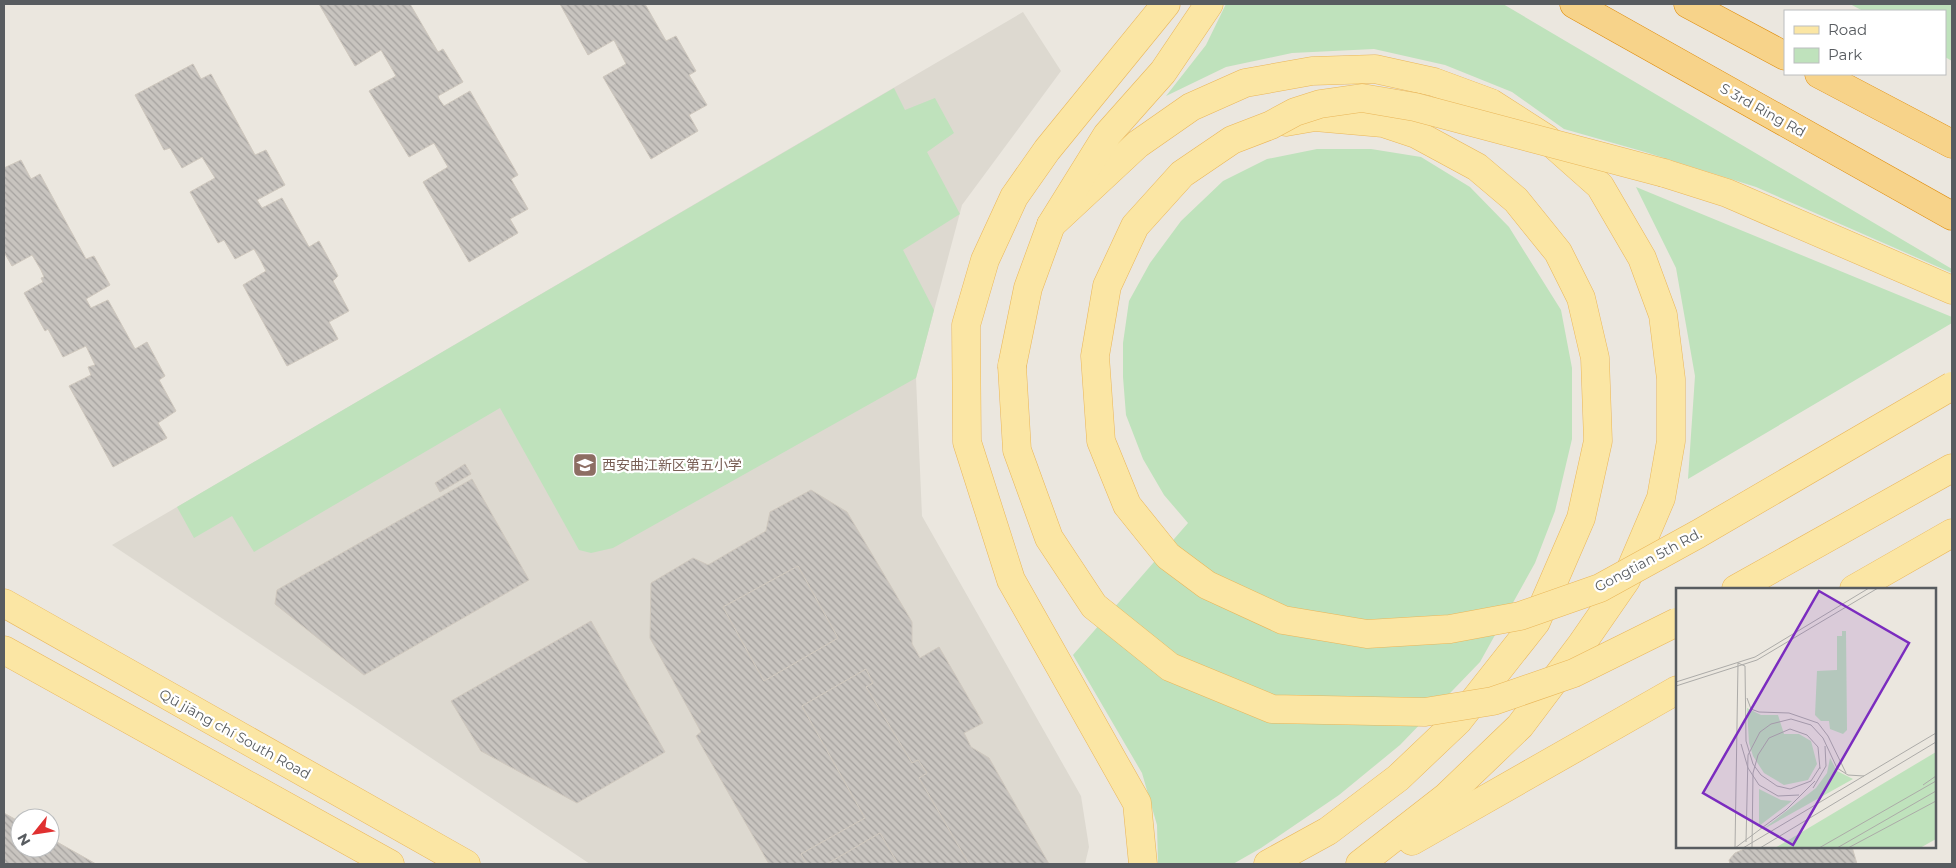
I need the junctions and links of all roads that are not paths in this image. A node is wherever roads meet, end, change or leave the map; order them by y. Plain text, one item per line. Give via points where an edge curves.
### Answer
1 (1166, 4) edge
2 (1209, 4) edge
3 (1574, 4) edge
4 (1688, 4) edge
5 (1784, 55) edge
6 (1821, 75) edge
7 (1271, 125) junction
8 (1952, 144) edge
9 (1952, 216) edge
10 (1051, 225) junction
11 (1952, 290) edge
12 (1952, 386) edge
13 (1952, 468) edge
14 (1952, 533) edge
15 (1738, 588) edge
16 (1856, 588) edge
17 (4, 603) edge
18 (1676, 622) edge
19 (4, 650) edge
20 (1676, 691) edge
21 (390, 864) edge
22 (466, 864) edge
23 (1143, 864) edge
24 (1268, 864) edge
25 (1360, 864) edge
26 (1371, 864) edge

1 - 23 main road via 1047,150 1014,197 985,260 966,325 967,442 1008,571 1136,803
2 - 10 main road via 1163,72 1107,135
3 - 9 highway, S 3rd Ring Rd
4 - 5 highway
6 - 8 highway
7 - 11 main road, bridge via 1294,112 1320,104 1362,98 1415,107 1664,173 1727,194
7 - 12 main road, Gongtian 5th Rd., bridge via 1232,140 1182,174 1135,226 1107,286 1095,356 1101,441 1127,505 1168,556 1207,585 1283,620 1367,634 1450,629 1520,616 1608,583
7 - 24 main road via 1315,117 1383,123 1416,134 1477,167 1516,200 1558,252 1581,298 1595,358 1598,441 1581,518 1536,622 1458,721 1398,778 1328,831
10 - 18 main road, bridge via 1028,288 1012,366 1017,450 1048,538 1094,606 1170,666 1272,710 1425,712 1493,701 1574,673
10 - 25 main road via 1138,144 1191,107 1245,83 1312,71 1375,69 1434,82 1491,104 1547,138 1600,186 1642,258 1663,315 1671,379 1670,441 1660,498 1626,580 1520,726 1446,797
13 - 15 main road
14 - 16 main road
17 - 22 main road, Qū jiāng chí South Road
19 - 21 main road
20 - 26 main road

